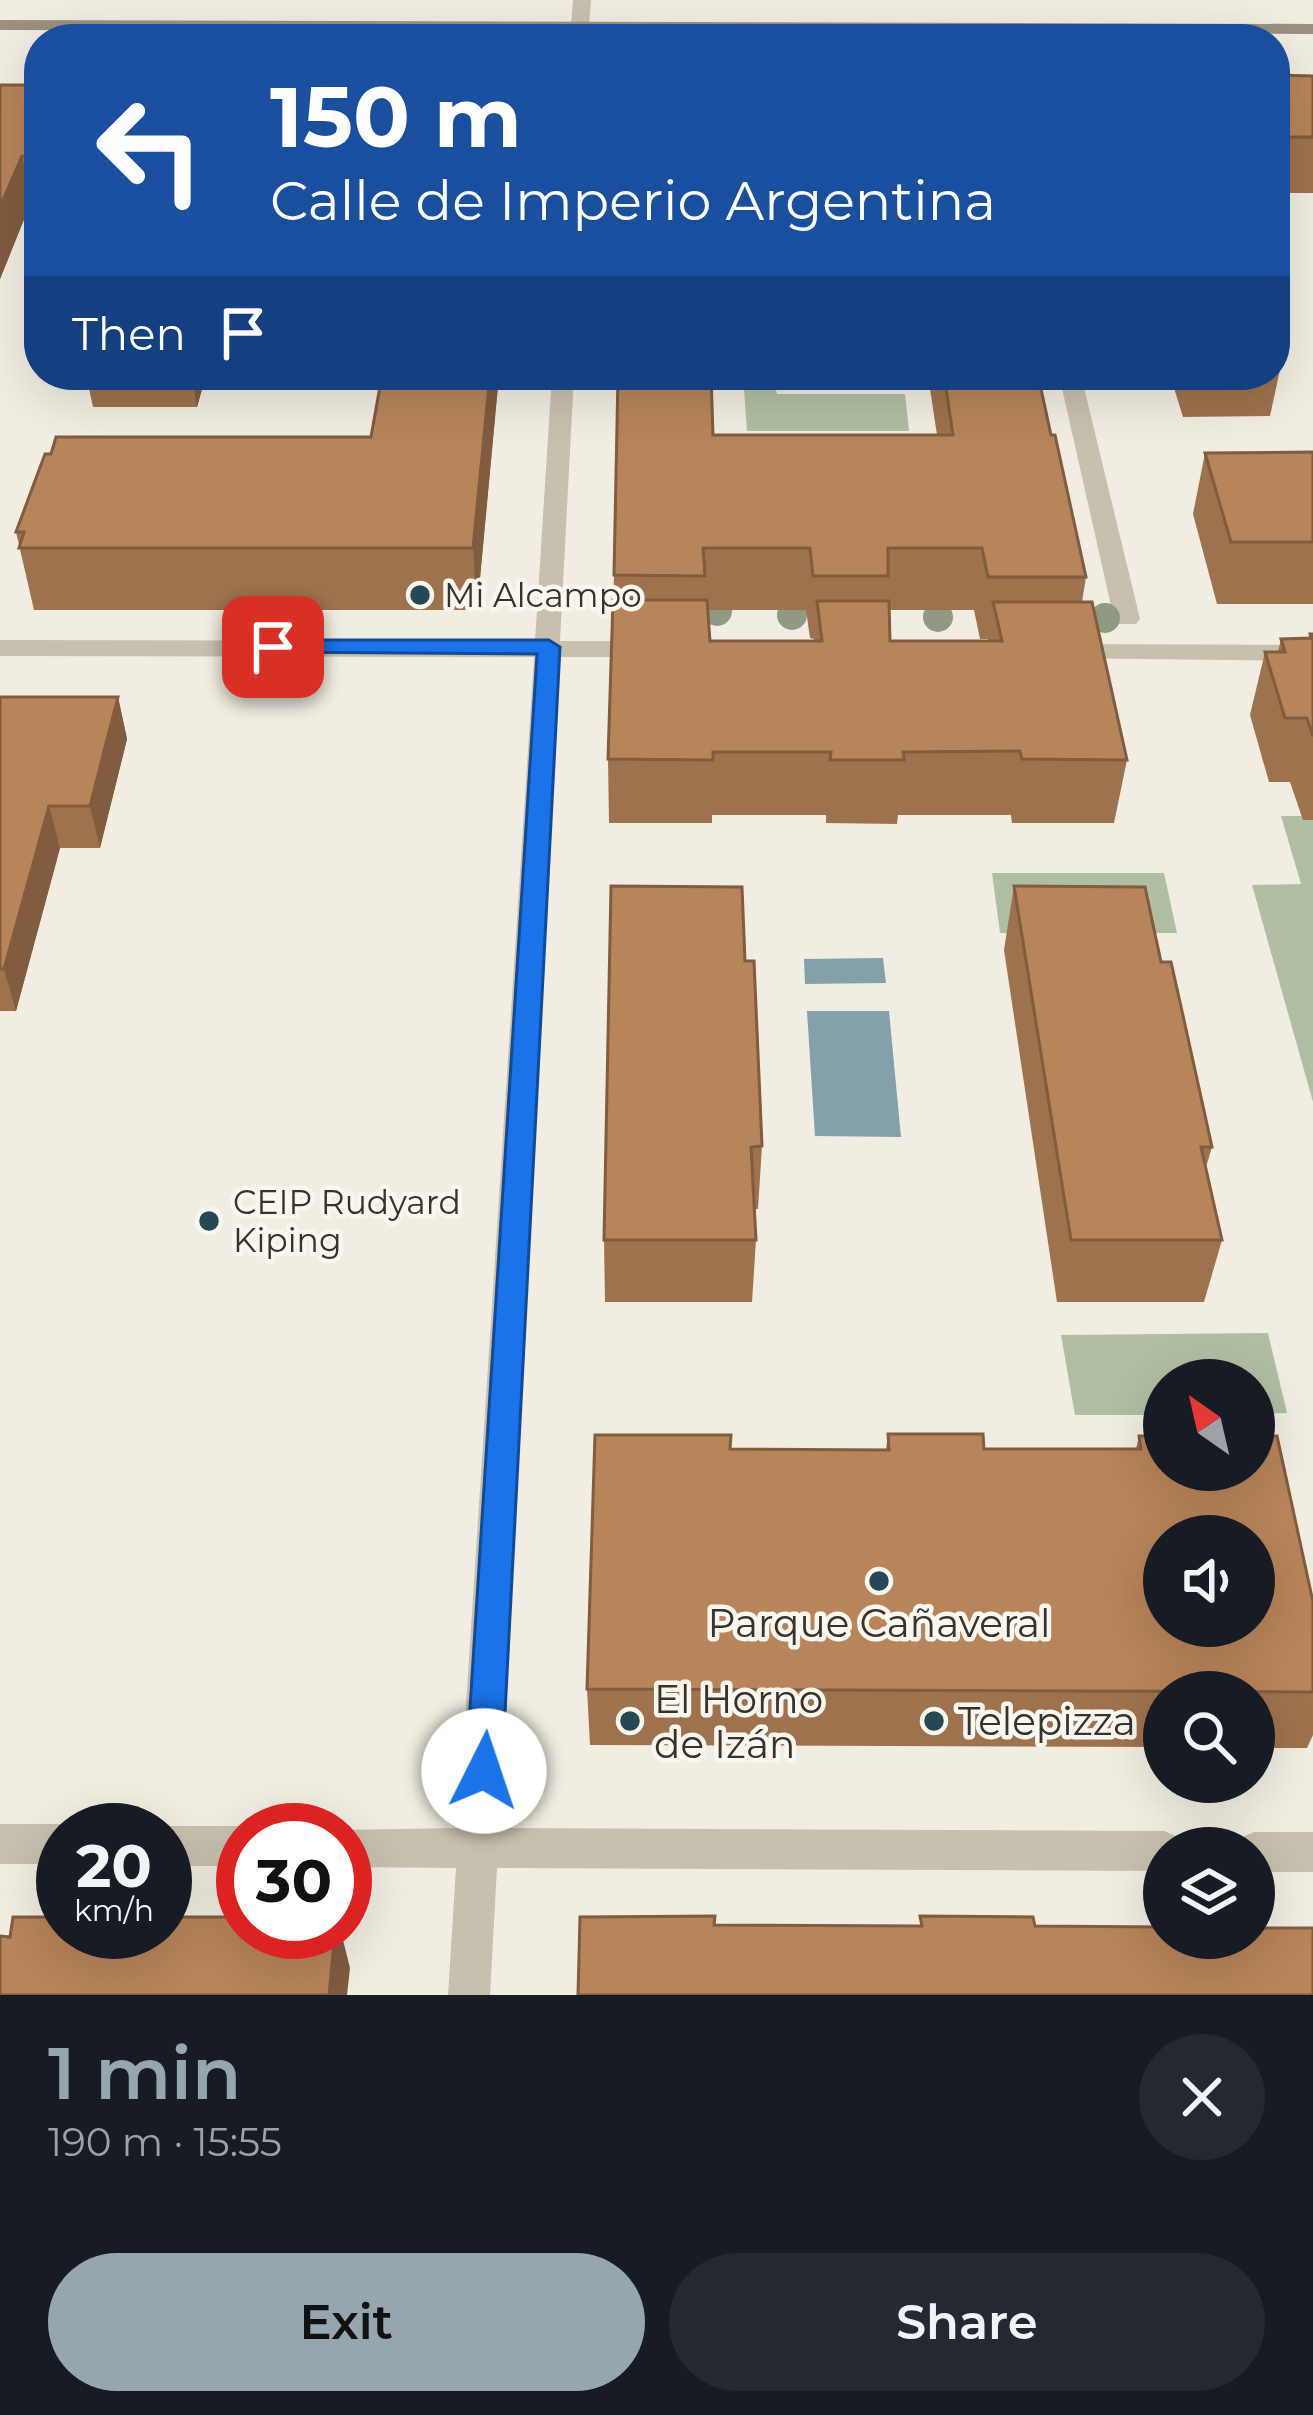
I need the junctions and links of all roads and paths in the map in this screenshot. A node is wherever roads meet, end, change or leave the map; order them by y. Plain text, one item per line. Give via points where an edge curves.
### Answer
1 (562, 390) edge
2 (1074, 390) edge
3 (1127, 619) dead end
4 (0, 647) edge
5 (549, 647) junction
6 (671, 649) edge
7 (1028, 651) edge
8 (1313, 653) edge
9 (0, 1844) edge
10 (36, 1844) edge
11 (372, 1847) edge
12 (479, 1849) junction
13 (1143, 1851) edge
14 (1275, 1852) edge
15 (1313, 1852) edge
16 (469, 1995) edge

1 - 5 street
2 - 3 street
4 - 5 street
5 - 6 street
5 - 12 street
7 - 8 street
9 - 10 street
11 - 12 street
12 - 13 street
12 - 16 street
14 - 15 street

